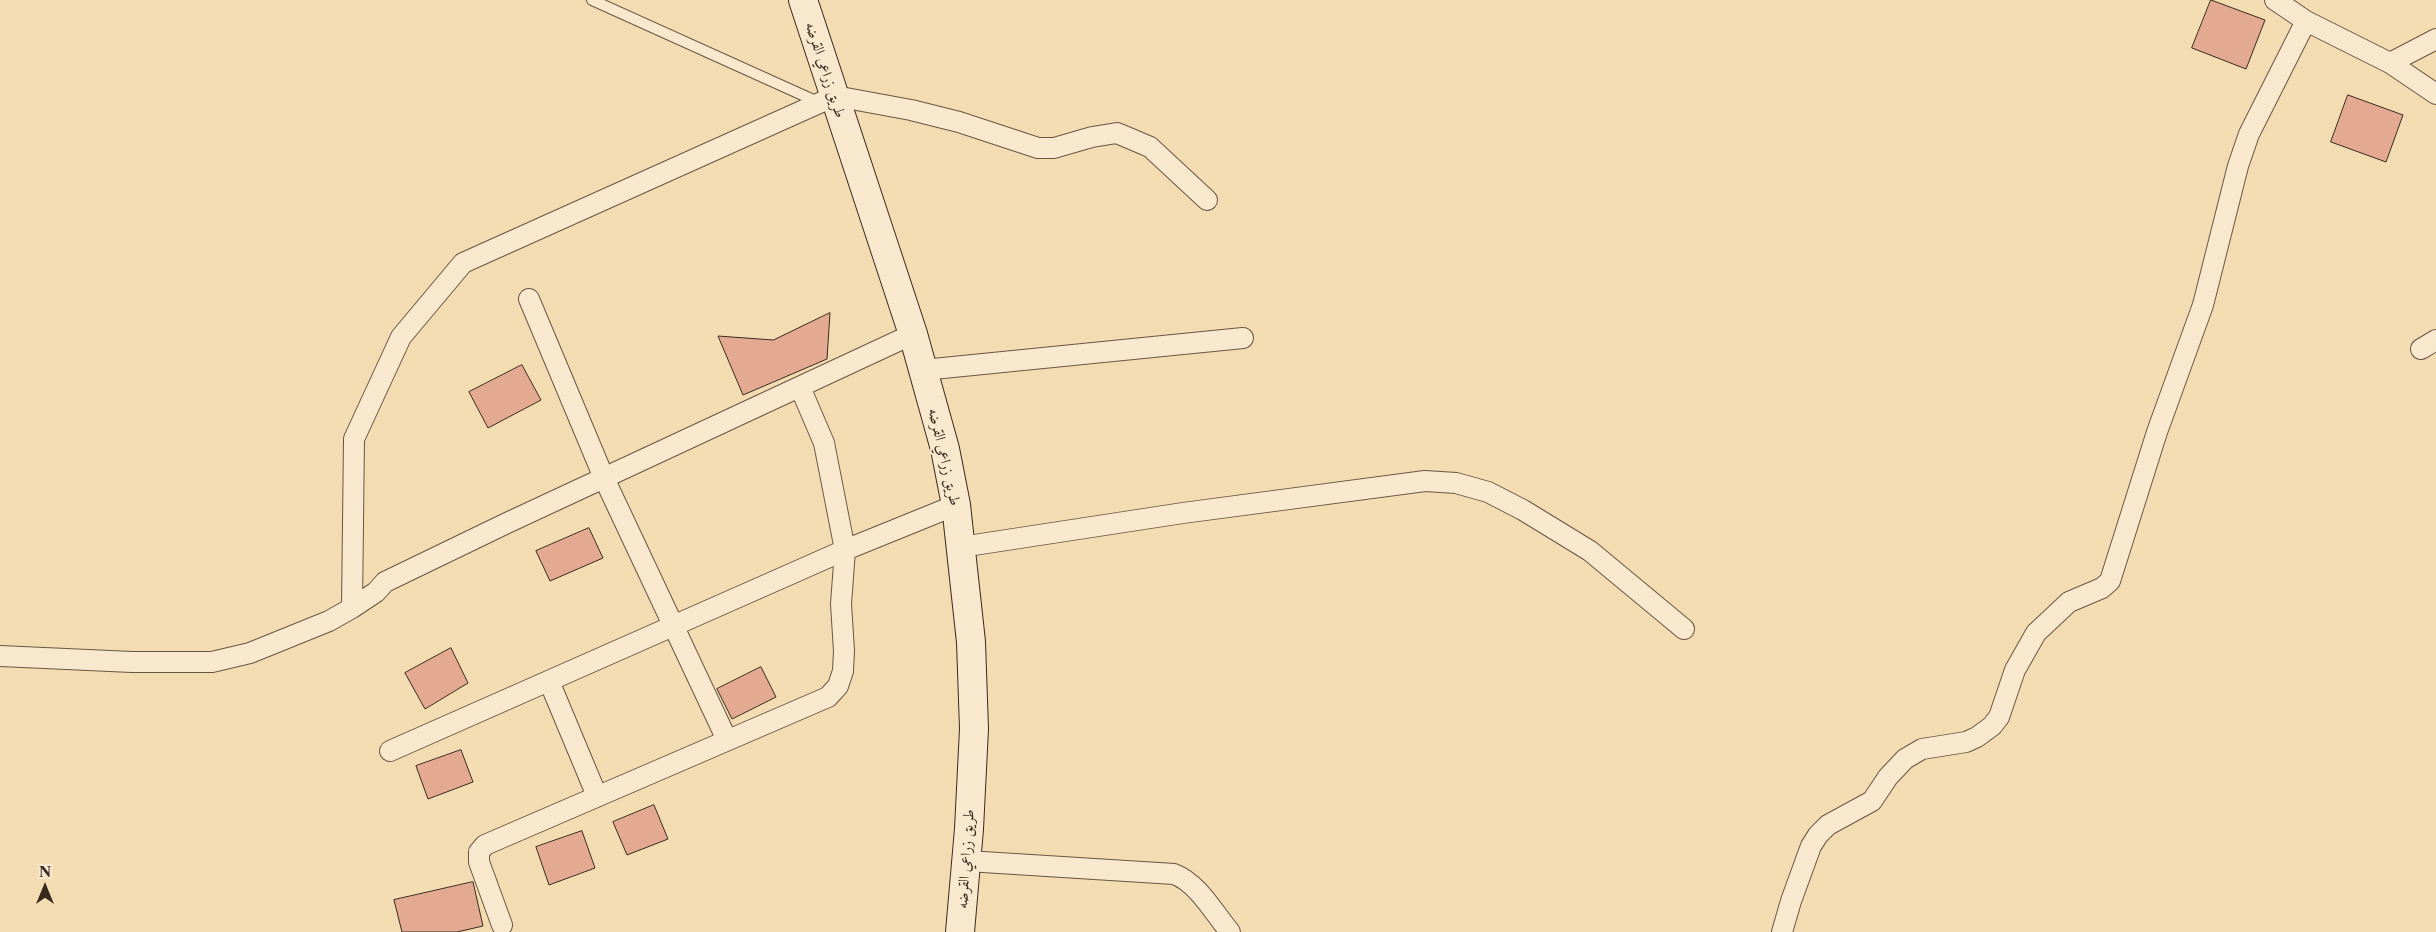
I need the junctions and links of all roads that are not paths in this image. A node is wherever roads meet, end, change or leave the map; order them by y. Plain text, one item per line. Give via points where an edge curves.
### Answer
1 (592, 0) edge
2 (803, 0) edge
3 (2275, 0) edge
4 (2306, 21) junction
5 (2436, 39) edge
6 (2390, 63) junction
7 (2436, 94) edge
8 (826, 99) junction
9 (1207, 200) dead end
10 (529, 299) dead end
11 (913, 334) junction
12 (1243, 338) dead end
13 (923, 370) junction
14 (800, 387) junction
15 (604, 478) junction
16 (956, 505) junction
17 (962, 547) junction
18 (845, 550) junction
19 (352, 608) junction
20 (674, 626) junction
21 (1684, 629) dead end
22 (0, 656) edge
23 (549, 681) junction
24 (727, 740) junction
25 (390, 751) dead end
26 (597, 796) junction
27 (966, 861) junction
28 (502, 925) dead end
29 (960, 932) edge
30 (1230, 932) edge
31 (1782, 932) edge

1 - 8 lane
2 - 8 main road, طريق زراعي القرضه
3 - 4 street
4 - 6 street
4 - 31 street via 2249,134 2203,305 2154,441 2110,581 2102,588 2069,602 2036,633 2015,670 1999,717 1992,726 1977,738 1922,749 1906,759 1888,777 1872,801 1828,825 1818,835 1807,855
5 - 6 street
6 - 7 street
8 - 9 street via 911,110 1038,148 1054,148 1117,133 1150,147
8 - 11 main road, طريق زراعي القرضه via 850,149
8 - 19 street via 463,263 400,337 354,439
10 - 15 street
11 - 13 main road, طريق زراعي القرضه
11 - 14 street
12 - 13 street
13 - 16 main road, طريق زراعي القرضه via 945,449
14 - 15 street
14 - 18 street via 824,443
15 - 19 street via 385,582
15 - 20 street
16 - 17 main road, طريق زراعي القرضه
16 - 18 street
17 - 21 street via 1425,481 1456,483 1488,492 1590,551
17 - 27 main road, طريق زراعي القرضه via 971,642 974,729
18 - 20 street
18 - 24 street via 841,604 843,671 838,686 828,697
19 - 22 street via 278,643 212,662
20 - 23 street
20 - 24 street
23 - 25 street
23 - 26 street
24 - 26 street
26 - 28 street via 485,845 479,852
27 - 29 main road, طريق زراعي القرضه
27 - 30 street via 1174,874 1192,885

